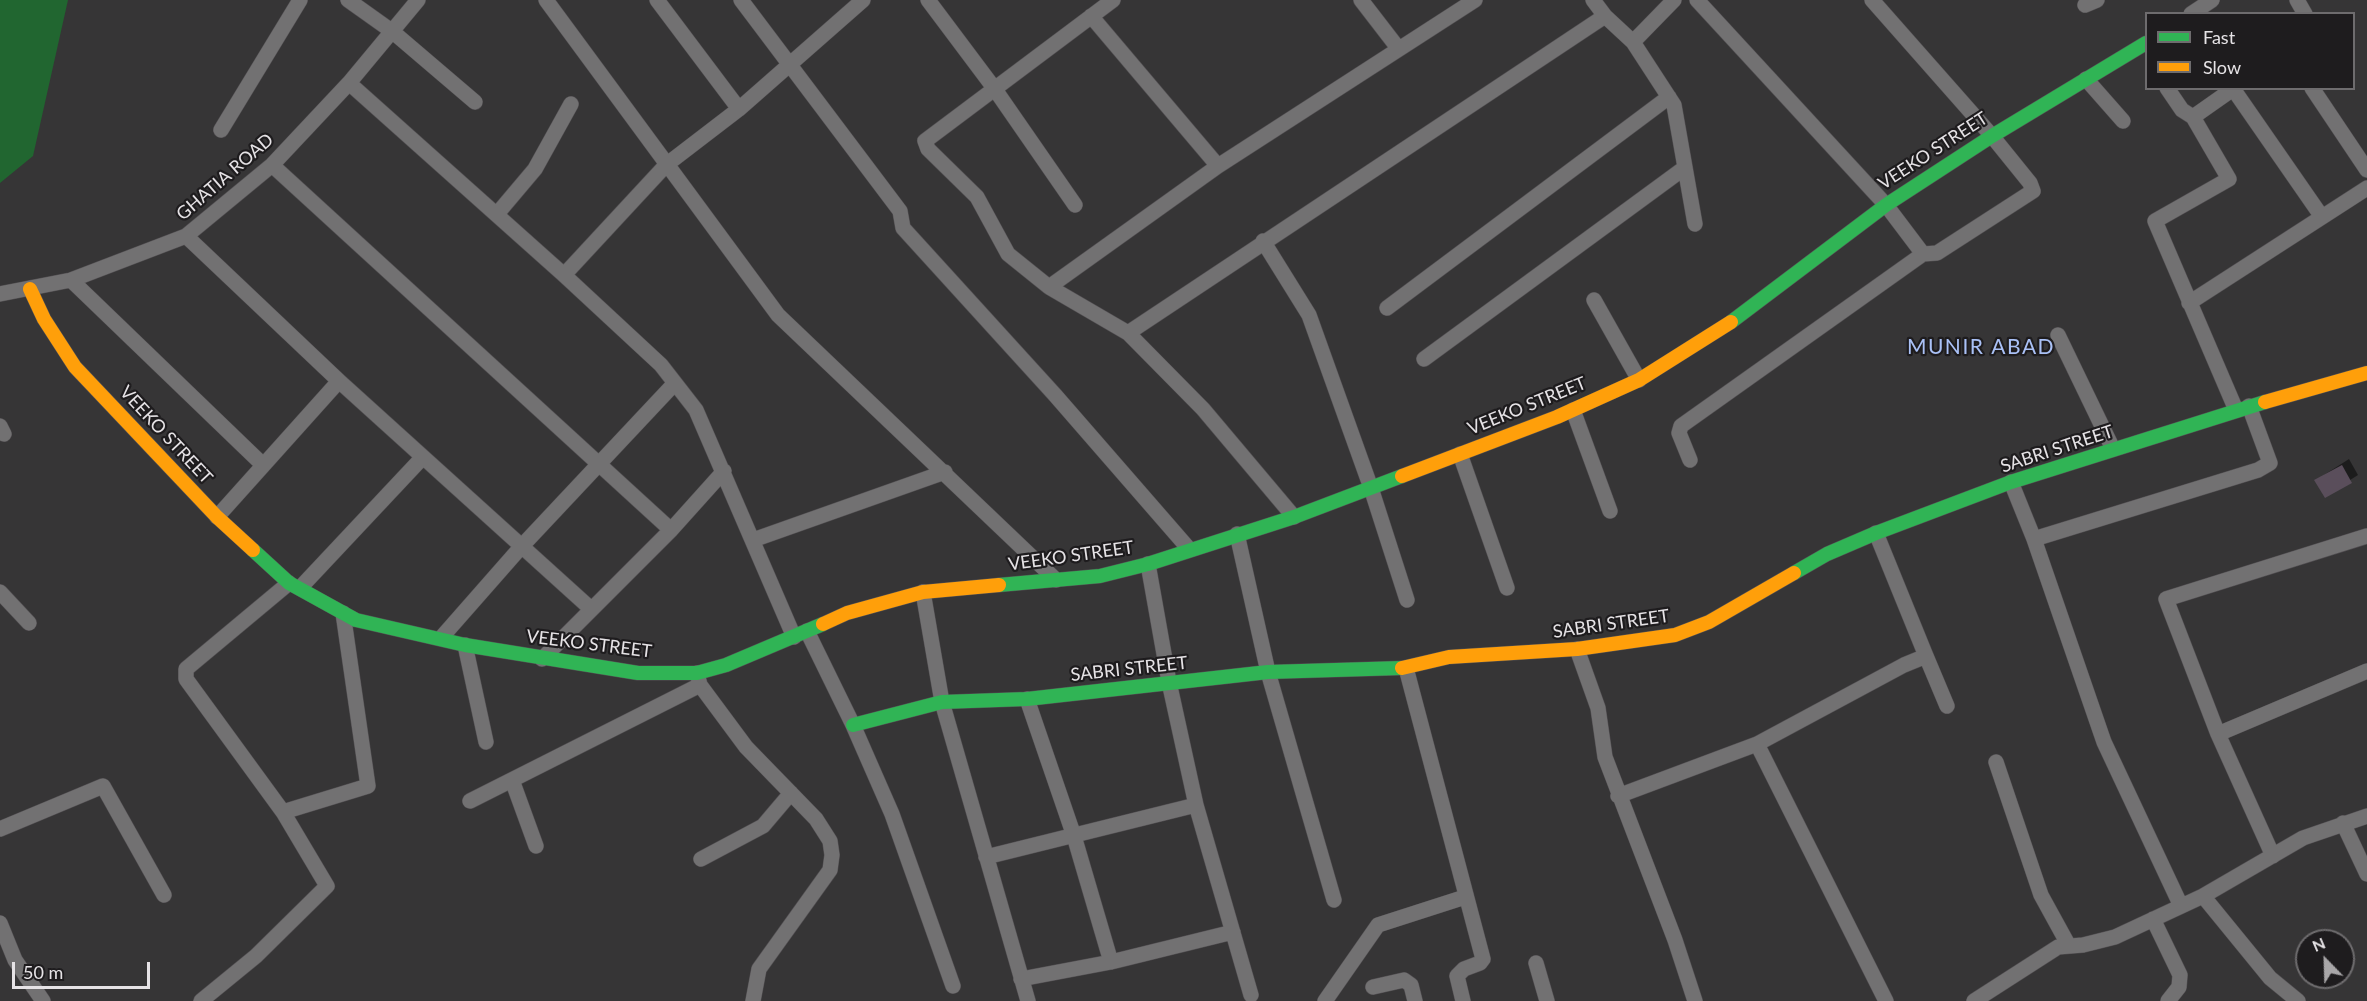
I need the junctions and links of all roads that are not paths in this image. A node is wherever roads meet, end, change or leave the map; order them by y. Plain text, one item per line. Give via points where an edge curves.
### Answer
1 (300, 0) edge
2 (348, 0) edge
3 (418, 0) edge
4 (546, 0) edge
5 (657, 0) edge
6 (741, 0) edge
7 (863, 0) edge
8 (928, 0) edge
9 (1113, 0) edge
10 (1361, 0) edge
11 (1476, 0) edge
12 (1593, 0) edge
13 (1674, 0) edge
14 (1697, 0) edge
15 (1872, 0) edge
16 (2212, 0) edge
17 (2194, 12) edge
18 (1091, 16) junction
19 (1605, 16) junction
20 (393, 32) junction
21 (1633, 42) junction
22 (1398, 48) junction
23 (2144, 50) edge
24 (790, 67) junction
25 (2086, 79) junction
26 (349, 83) junction
27 (994, 88) junction
28 (2168, 90) edge
29 (2313, 90) edge
30 (1669, 97) junction
31 (475, 102) dead end
32 (571, 104) dead end
33 (739, 109) junction
34 (2193, 117) junction
35 (2123, 121) dead end
36 (221, 130) dead end
37 (1992, 136) junction
38 (272, 165) junction
39 (666, 165) junction
40 (1218, 166) junction
41 (1683, 169) junction
42 (2367, 170) edge
43 (2367, 188) edge
44 (1076, 205) dead end
45 (1886, 205) junction
46 (497, 214) junction
47 (2322, 217) junction
48 (1695, 224) dead end
49 (186, 236) junction
50 (1263, 241) junction
51 (1923, 254) junction
52 (564, 275) junction
53 (71, 280) junction
54 (1049, 287) junction
55 (30, 289) junction
56 (0, 294) edge
57 (1594, 300) dead end
58 (2189, 303) junction
59 (1387, 308) dead end
60 (1128, 333) junction
61 (2058, 335) dead end
62 (1424, 359) dead end
63 (2367, 373) edge
64 (1638, 380) junction
65 (339, 381) junction
66 (675, 383) junction
67 (2243, 408) junction
68 (1573, 410) junction
69 (2113, 449) junction
70 (1460, 454) junction
71 (423, 457) junction
72 (1690, 459) dead end
73 (262, 464) junction
74 (600, 465) junction
75 (724, 471) junction
76 (945, 472) junction
77 (2011, 482) junction
78 (1371, 488) junction
79 (1610, 511) dead end
80 (217, 517) junction
81 (1294, 517) junction
82 (671, 530) junction
83 (1876, 533) junction
84 (1237, 534) junction
85 (2367, 536) edge
86 (2034, 539) junction
87 (753, 540) junction
88 (521, 547) junction
89 (1190, 549) junction
90 (1148, 564) junction
91 (1056, 580) junction
92 (294, 586) junction
93 (1507, 588) dead end
94 (0, 592) edge
95 (923, 592) junction
96 (1407, 600) dead end
97 (590, 608) junction
98 (343, 613) junction
99 (29, 623) dead end
100 (800, 634) junction
101 (441, 638) junction
102 (465, 645) junction
103 (1577, 649) junction
104 (1926, 656) junction
105 (542, 659) junction
106 (1406, 669) junction
107 (2367, 670) edge
108 (1268, 672) junction
109 (699, 679) junction
110 (1169, 682) junction
111 (1028, 699) junction
112 (942, 702) junction
113 (1947, 706) dead end
114 (853, 725) junction
115 (2218, 734) junction
116 (486, 742) dead end
117 (1757, 744) junction
118 (1996, 762) dead end
119 (512, 780) junction
120 (791, 793) junction
121 (1618, 796) junction
122 (470, 801) dead end
123 (1196, 805) junction
124 (283, 812) junction
125 (2367, 816) edge
126 (2343, 823) junction
127 (0, 829) edge
128 (1074, 836) junction
129 (536, 846) dead end
130 (2273, 856) junction
131 (986, 857) junction
132 (701, 859) dead end
133 (2367, 874) edge
134 (164, 895) dead end
135 (2203, 896) junction
136 (1465, 897) junction
137 (1334, 900) dead end
138 (2181, 906) junction
139 (2153, 919) junction
140 (0, 923) edge
141 (1233, 932) junction
142 (2069, 946) junction
143 (1112, 962) junction
144 (1536, 963) dead end
145 (1021, 979) junction
146 (953, 986) dead end
147 (1373, 987) dead end
148 (1251, 995) dead end
149 (43, 1001) edge
150 (201, 1001) edge
151 (753, 1001) edge
152 (1028, 1001) edge
153 (1325, 1001) edge
154 (1415, 1001) edge
155 (1463, 1001) edge
156 (1547, 1001) edge
157 (1695, 1001) edge
158 (1886, 1001) edge
159 (1974, 1001) edge
160 (2168, 1001) edge
161 (2298, 1001) edge

1 - 36 street
2 - 20 street
3 - 20 street, GHATIA ROAD
4 - 39 street
5 - 33 street
6 - 24 street
7 - 24 street
8 - 27 street
9 - 18 street
10 - 22 street
11 - 22 street
12 - 19 street
13 - 21 street
14 - 45 street
15 - 37 street
16 - 17 street
18 - 27 street
18 - 40 street
19 - 21 street
19 - 50 street
20 - 26 street, GHATIA ROAD
20 - 31 street
21 - 30 street
22 - 40 street
23 - 25 street, VEEKO STREET
24 - 33 street
24 - 89 street via 900,211 903,228
25 - 35 street
25 - 37 street, VEEKO STREET
26 - 38 street, GHATIA ROAD
26 - 46 street
27 - 44 street
27 - 54 street via 925,141 928,149 977,197 1008,254
28 - 34 street via 2182,110
29 - 42 street
30 - 41 street via 1680,127
30 - 59 street
32 - 46 street via 535,169
33 - 39 street
34 - 47 street via 2229,91 2236,93
34 - 58 street via 2229,179 2155,221
37 - 45 street, VEEKO STREET
37 - 51 street via 2030,183 2032,191 1937,253
38 - 49 street, GHATIA ROAD
38 - 74 street
39 - 52 street
39 - 76 street via 778,315
40 - 54 street
41 - 48 street
41 - 62 street
43 - 47 street
45 - 51 street
45 - 64 street, VEEKO STREET via 1714,334
46 - 52 street
47 - 58 street
49 - 53 street, GHATIA ROAD
49 - 65 street
50 - 60 street
50 - 78 street via 1309,315
51 - 72 street via 1681,426 1679,433
52 - 66 street via 661,365
53 - 55 street, GHATIA ROAD
53 - 73 street
54 - 60 street
55 - 56 street, GHATIA ROAD
55 - 80 street, VEEKO STREET via 75,367
57 - 64 street
58 - 67 street
60 - 81 street via 1203,409
61 - 69 street
63 - 67 street, SABRI STREET
64 - 68 street, VEEKO STREET
65 - 71 street
65 - 73 street
66 - 74 street
66 - 75 street via 696,410
67 - 69 street, SABRI STREET
67 - 86 street via 2270,463
68 - 70 street, VEEKO STREET
68 - 79 street
69 - 77 street, SABRI STREET
70 - 78 street, VEEKO STREET
70 - 93 street
71 - 88 street
71 - 92 street
73 - 80 street
74 - 82 street
74 - 88 street
75 - 82 street
75 - 87 street
76 - 87 street
76 - 91 street
77 - 83 street, SABRI STREET
77 - 86 street
78 - 81 street, VEEKO STREET
78 - 96 street
80 - 92 street, VEEKO STREET
81 - 84 street, VEEKO STREET
82 - 97 street
83 - 103 street, SABRI STREET via 1827,554 1709,622 1674,635
83 - 104 street
84 - 89 street, VEEKO STREET
84 - 108 street
85 - 115 street via 2166,600
86 - 138 street via 2104,742
87 - 100 street
88 - 97 street
88 - 101 street
89 - 90 street, VEEKO STREET
90 - 91 street, VEEKO STREET via 1100,576
90 - 110 street
91 - 95 street, VEEKO STREET
92 - 98 street, VEEKO STREET
92 - 124 street via 186,669 186,679
94 - 99 street
95 - 100 street, VEEKO STREET via 847,613
95 - 112 street
97 - 105 street
98 - 101 street, VEEKO STREET via 356,620
98 - 124 street via 368,786
100 - 109 street, VEEKO STREET
100 - 114 street
101 - 102 street, VEEKO STREET
102 - 105 street, VEEKO STREET
102 - 116 street
103 - 106 street, SABRI STREET via 1449,657
103 - 121 street via 1598,708 1605,757
104 - 113 street
104 - 117 street
105 - 109 street, VEEKO STREET
106 - 108 street, SABRI STREET
106 - 136 street
107 - 115 street
108 - 110 street, SABRI STREET
108 - 137 street
109 - 119 street
109 - 120 street via 746,747
110 - 111 street, SABRI STREET
110 - 123 street
111 - 112 street, SABRI STREET
111 - 128 street
112 - 114 street, SABRI STREET
112 - 131 street
114 - 146 street via 892,814
115 - 130 street
117 - 121 street
117 - 158 street
118 - 142 street via 2041,895
119 - 122 street
119 - 129 street
120 - 132 street via 763,826
120 - 151 street via 816,819 830,841 830,870 759,969
121 - 157 street
123 - 128 street
123 - 141 street
124 - 150 street via 327,886 256,956
125 - 126 street
126 - 130 street via 2303,838
126 - 133 street
127 - 134 street via 103,786
128 - 131 street
128 - 143 street
130 - 135 street
131 - 145 street
135 - 138 street
135 - 161 street via 2270,978
136 - 153 street via 1378,925
136 - 155 street via 1483,959 1457,976
138 - 139 street
139 - 142 street via 2115,937
139 - 160 street via 2180,975 2179,987
140 - 149 street via 15,960
141 - 143 street
141 - 148 street
142 - 159 street via 2058,947
143 - 145 street
144 - 156 street
145 - 152 street
147 - 154 street via 1404,980 1411,985

